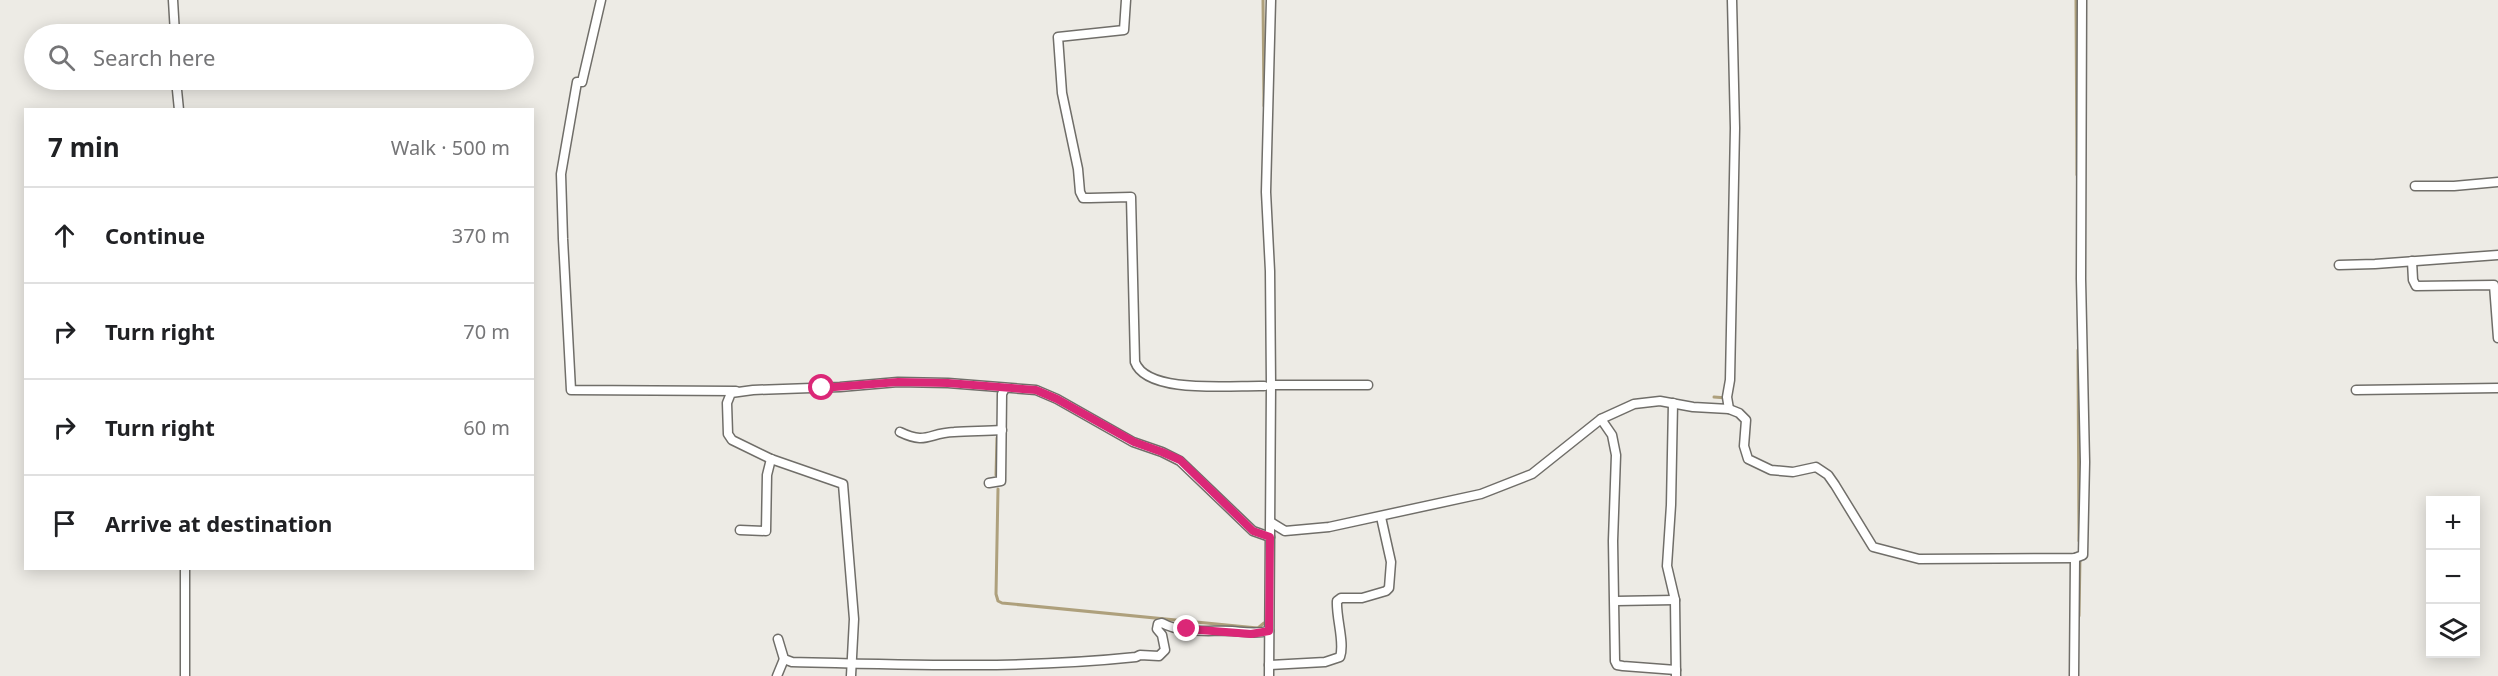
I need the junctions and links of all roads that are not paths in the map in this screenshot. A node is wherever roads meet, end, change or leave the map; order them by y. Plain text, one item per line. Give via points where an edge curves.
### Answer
1 (173, 0) edge
2 (601, 0) edge
3 (1126, 0) edge
4 (1271, 0) edge
5 (1732, 0) edge
6 (2082, 0) edge
7 (174, 24) edge
8 (177, 90) edge
9 (179, 108) edge
10 (2498, 182) edge
11 (2415, 186) dead end
12 (2498, 255) edge
13 (2412, 261) junction
14 (2339, 265) dead end
15 (2498, 338) edge
16 (1368, 385) dead end
17 (1268, 386) junction
18 (1005, 388) junction
19 (2498, 388) edge
20 (2356, 390) dead end
21 (740, 391) junction
22 (1673, 402) junction
23 (1729, 409) junction
24 (1601, 419) junction
25 (1002, 430) junction
26 (900, 432) dead end
27 (771, 459) junction
28 (989, 483) dead end
29 (1381, 517) junction
30 (1272, 524) junction
31 (740, 530) dead end
32 (1270, 537) junction
33 (2079, 556) junction
34 (185, 570) edge
35 (1675, 600) junction
36 (1616, 602) junction
37 (1269, 631) junction
38 (778, 639) dead end
39 (784, 659) junction
40 (851, 663) junction
41 (1269, 665) junction
42 (1676, 673) edge
43 (185, 676) edge
44 (777, 676) edge
45 (851, 676) edge
46 (1269, 676) edge
47 (2074, 676) edge

1 - 7 street
2 - 21 street via 582,82 577,82 561,174 571,390
3 - 17 street via 1124,30 1058,38 1058,59 1083,198 1131,197 1137,369 1160,382
4 - 17 street via 1266,192 1270,271
5 - 23 street via 1735,128
6 - 33 street via 2085,462
8 - 9 street
10 - 11 street
12 - 13 street
13 - 14 street
13 - 15 street via 2416,286 2494,285
16 - 17 street
17 - 30 street
18 - 21 street via 898,382
18 - 25 street
18 - 32 street via 1036,390 1134,442 1180,460 1253,531
19 - 20 street
21 - 27 street via 732,393 727,403 728,434 732,440
22 - 23 street
22 - 24 street via 1634,404
22 - 35 street via 1667,566
23 - 33 street via 1746,420 1744,446 1748,459 1771,470 1793,472 1816,467 1828,475 1873,548 1919,559
24 - 29 street via 1532,474 1481,494
24 - 36 street via 1612,435 1616,455
25 - 26 street via 951,432 923,439
25 - 28 street via 1001,481
27 - 31 street via 766,531
27 - 40 street via 843,484 854,619
29 - 30 street via 1286,531
29 - 41 street via 1390,562 1389,588 1362,598 1337,601 1343,650 1340,657 1334,661
30 - 32 street
32 - 37 street
33 - 47 street
34 - 43 street
35 - 36 street
35 - 42 street
36 - 42 street via 1617,665
37 - 40 street via 1200,631 1158,624 1165,650 1160,656 1140,654 1050,665
37 - 41 street
38 - 39 street
39 - 40 street
39 - 44 street
40 - 45 street
41 - 46 street

